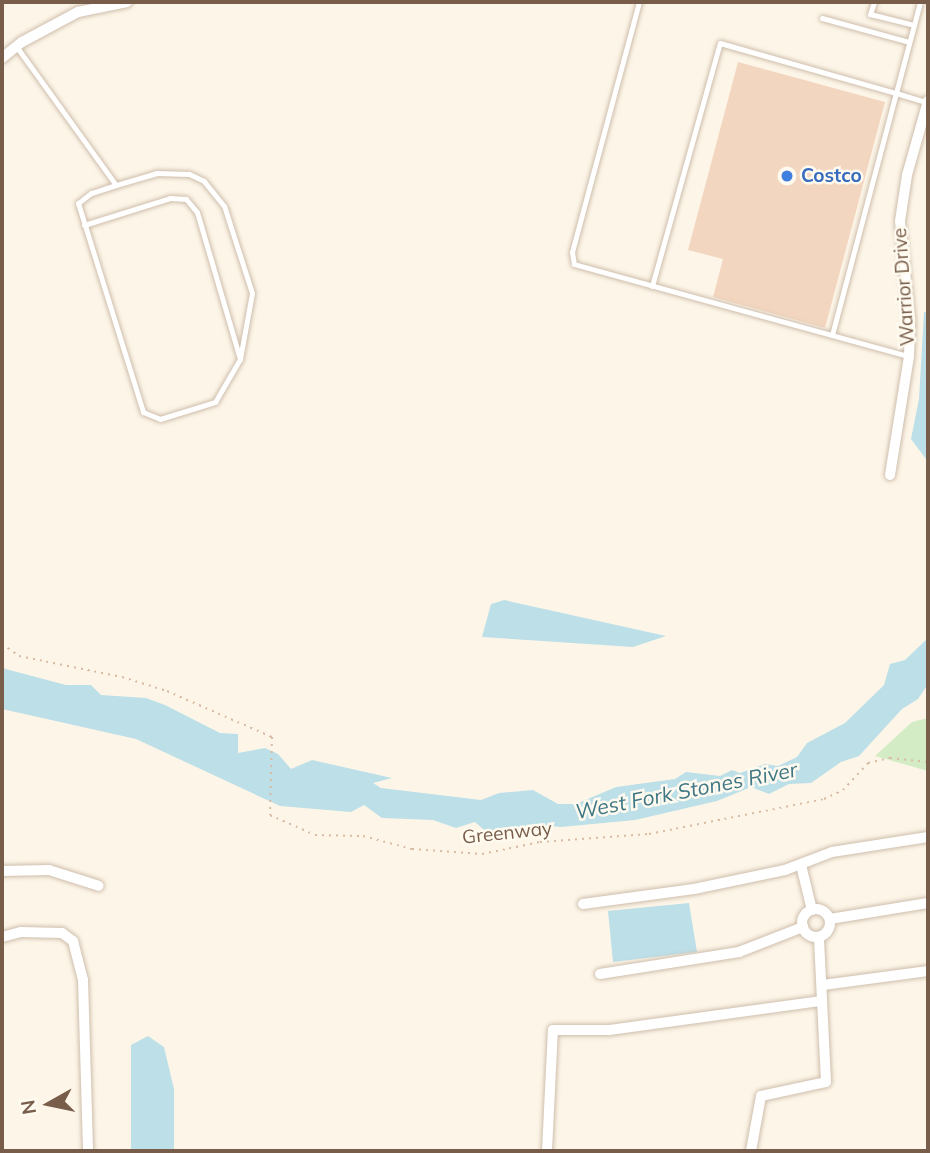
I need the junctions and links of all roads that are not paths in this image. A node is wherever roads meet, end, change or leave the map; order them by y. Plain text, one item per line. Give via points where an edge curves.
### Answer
1 (127, 2) edge
2 (639, 2) edge
3 (874, 2) edge
4 (920, 2) edge
5 (822, 18) dead end
6 (914, 25) junction
7 (909, 43) junction
8 (16, 46) junction
9 (2, 58) edge
10 (896, 93) junction
11 (928, 102) edge
12 (116, 185) junction
13 (84, 225) junction
14 (652, 286) junction
15 (832, 335) junction
16 (909, 356) junction
17 (240, 359) junction
18 (890, 475) dead end
19 (928, 837) edge
20 (801, 865) junction
21 (2, 871) edge
22 (99, 886) dead end
23 (928, 903) edge
24 (583, 904) dead end
25 (812, 910) junction
26 (830, 919) junction
27 (803, 927) junction
28 (2, 937) edge
29 (819, 937) junction
30 (928, 971) edge
31 (600, 974) dead end
32 (823, 985) junction
33 (822, 1001) junction
34 (88, 1151) edge
35 (547, 1151) edge
36 (751, 1151) edge

1 - 8 street via 78,12
2 - 14 lane via 572,257 579,266
3 - 6 lane via 870,13
4 - 6 lane
5 - 7 lane
6 - 7 lane
7 - 10 lane
8 - 9 street
8 - 12 lane
10 - 11 lane
10 - 14 lane via 720,43
10 - 15 lane
11 - 16 street, Warrior Drive via 907,175 900,221
12 - 13 lane via 78,203
12 - 17 lane via 172,171 189,173 217,194 252,293
13 - 17 lane via 170,198 186,199 197,212
13 - 17 lane via 148,417 160,419 215,402
14 - 15 lane
15 - 16 lane
16 - 18 street, Warrior Drive
19 - 20 street via 832,852
20 - 24 street via 694,888
20 - 25 street
21 - 22 street via 49,870
23 - 26 street
25 - 26 street via 820,910
25 - 27 street via 804,916
26 - 29 street via 829,929
27 - 29 street
27 - 31 street via 739,952
28 - 34 street via 45,932 62,933 72,941 83,980
29 - 32 street
30 - 32 street
32 - 33 street
33 - 35 street via 609,1030 553,1030
33 - 36 street via 825,1082 761,1096

